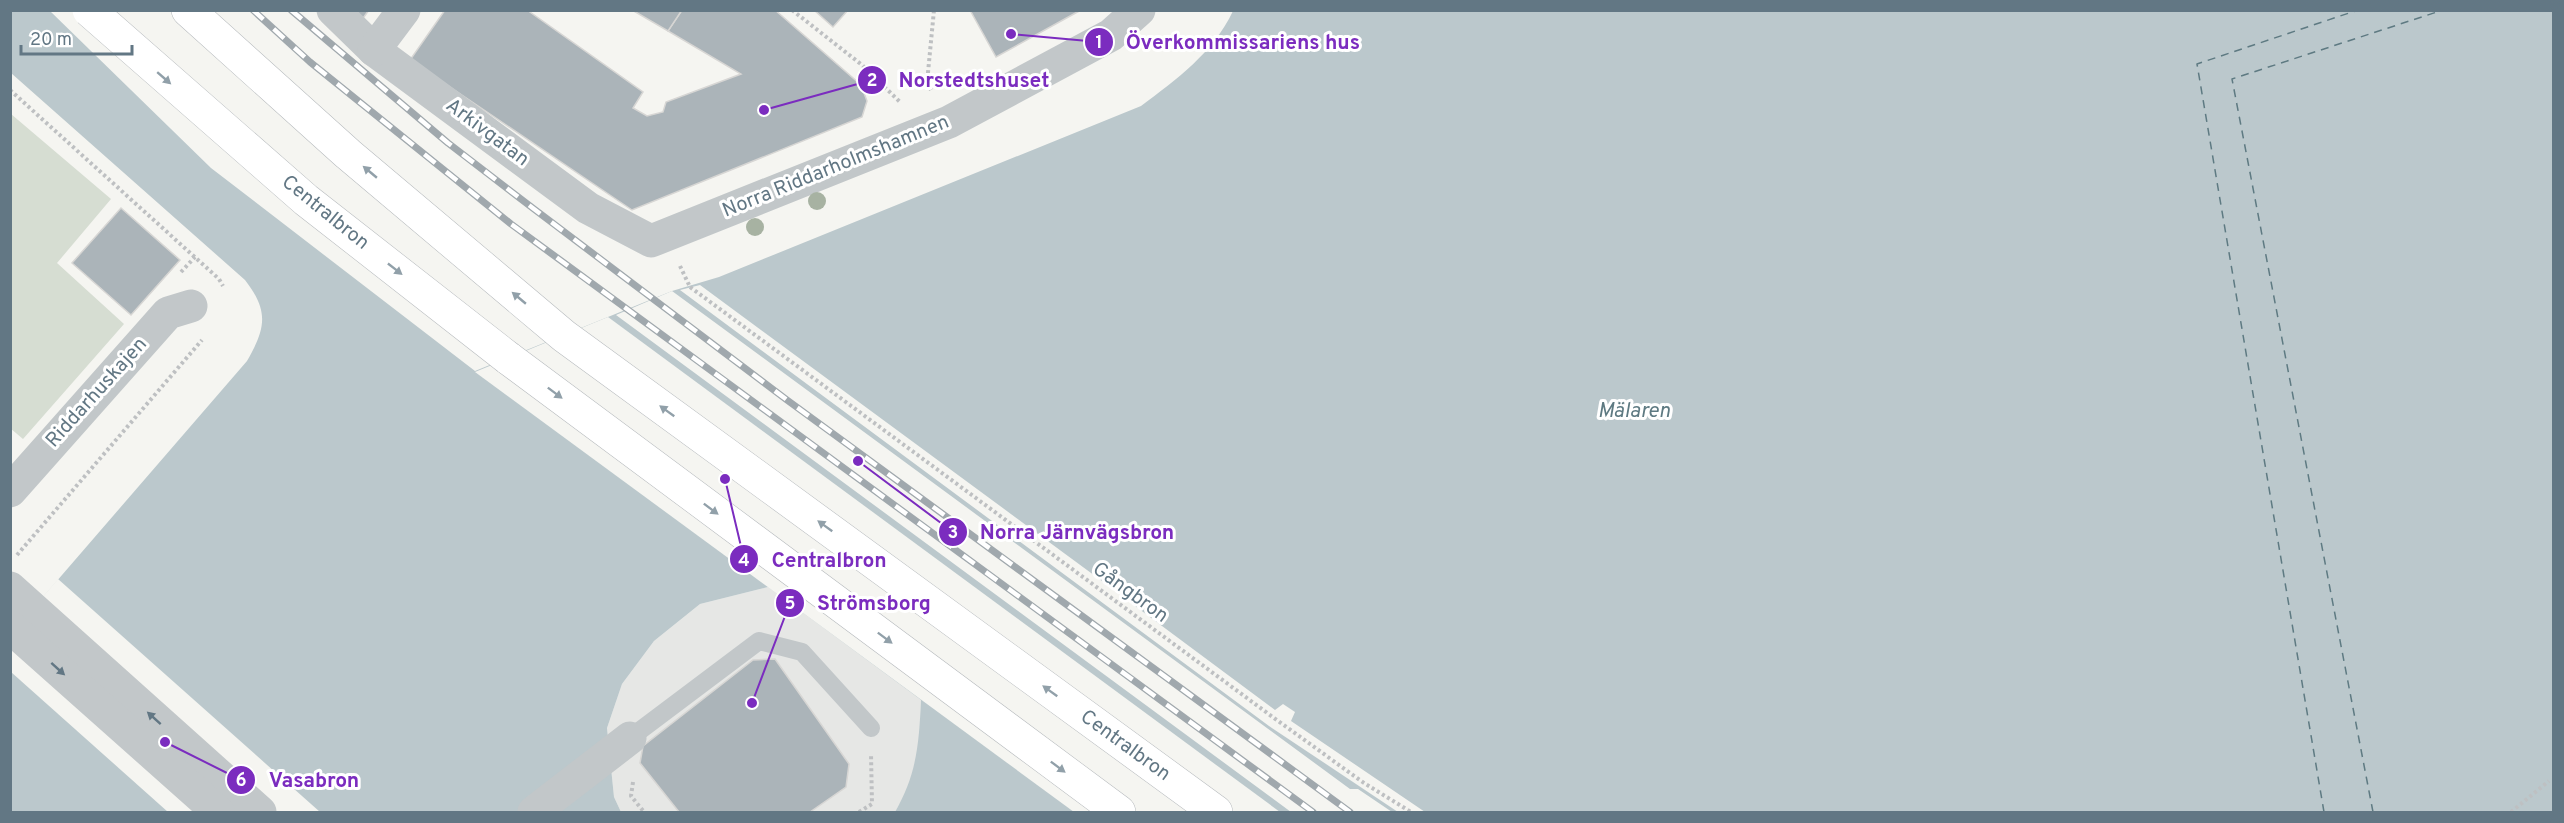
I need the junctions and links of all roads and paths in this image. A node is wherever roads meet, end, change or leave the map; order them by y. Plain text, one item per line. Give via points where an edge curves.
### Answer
1 (89, 10) edge
2 (188, 10) edge
3 (333, 10) edge
4 (404, 10) edge
5 (792, 10) edge
6 (934, 10) edge
7 (1139, 10) edge
8 (374, 50) junction
9 (927, 82) dead end
10 (10, 90) edge
11 (930, 130) junction
12 (651, 241) joint
13 (690, 287) dead end
14 (225, 291) dead end
15 (200, 319) joint
16 (10, 491) edge
17 (22, 549) dead end
18 (17, 613) edge
19 (871, 728) joint
20 (630, 738) joint
21 (2549, 781) dead end
22 (218, 813) edge
23 (260, 813) edge
24 (534, 813) edge
25 (859, 813) edge
26 (1119, 813) edge
27 (1216, 813) edge
28 (1411, 813) edge
29 (2511, 813) edge

1 -> 26 highway, Centralbron, bridge via 306,200 508,358
27 -> 2 highway, Centralbron via 564,336 348,154
3 - 8 street, Arkivgatan
4 - 8 street
5 - 11 path via 862,65
6 - 9 path
7 - 11 street, Norra Riddarholmshamnen via 1110,35 1001,96
8 - 12 street, Arkivgatan via 588,208
10 - 14 path via 219,279
11 - 12 street, Norra Riddarholmshamnen
13 - 28 path, Gångbron, bridge via 1265,711
15 - 16 street, Riddarhuskajen via 168,313
15 - 17 path
18 -> 22 street
23 -> 18 street
19 - 20 lane via 802,652 759,641
19 - 25 path via 872,804
20 - 24 street
21 - 29 path

